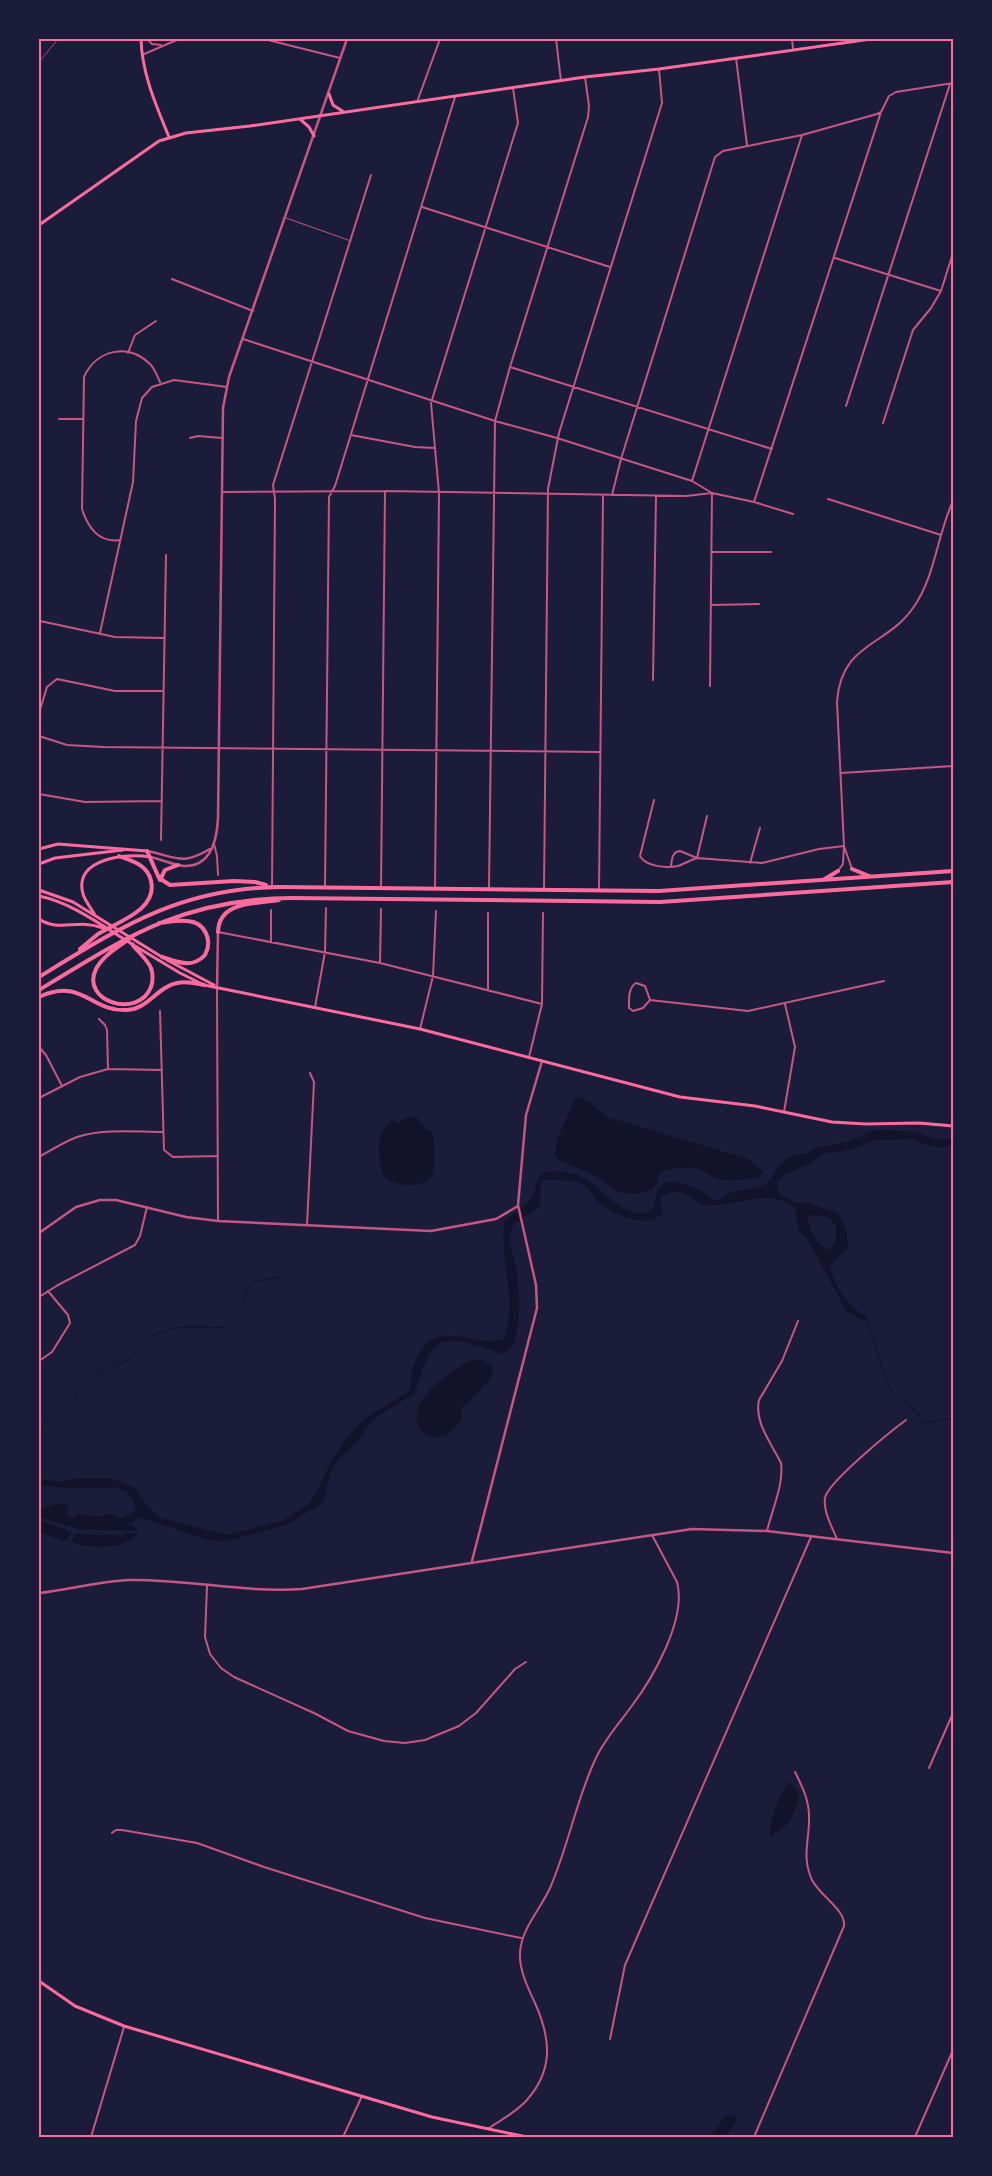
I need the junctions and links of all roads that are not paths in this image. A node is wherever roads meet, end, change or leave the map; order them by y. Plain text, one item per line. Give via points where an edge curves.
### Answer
1 (141, 39) edge
2 (147, 39) edge
3 (179, 39) edge
4 (264, 39) edge
5 (347, 39) edge
6 (440, 39) edge
7 (556, 39) edge
8 (792, 39) edge
9 (870, 39) edge
10 (163, 45) junction
11 (793, 49) junction
12 (142, 55) junction
13 (341, 58) junction
14 (736, 58) junction
15 (659, 69) junction
16 (585, 77) junction
17 (561, 81) junction
18 (952, 83) edge
19 (513, 88) junction
20 (329, 94) junction
21 (456, 96) junction
22 (417, 102) junction
23 (347, 112) junction
24 (881, 112) junction
25 (321, 116) junction
26 (301, 119) junction
27 (802, 135) junction
28 (314, 136) junction
29 (169, 137) junction
30 (747, 146) junction
31 (371, 175) dead end
32 (422, 207) junction
33 (286, 217) junction
34 (39, 225) edge
35 (485, 227) junction
36 (351, 241) junction
37 (547, 247) junction
38 (953, 253) edge
39 (835, 258) junction
40 (611, 267) junction
41 (888, 274) junction
42 (172, 279) dead end
43 (941, 291) junction
44 (253, 311) junction
45 (156, 321) dead end
46 (243, 339) junction
47 (128, 353) junction
48 (311, 362) junction
49 (510, 367) junction
50 (368, 380) junction
51 (161, 383) junction
52 (573, 386) junction
53 (227, 387) junction
54 (432, 400) junction
55 (846, 406) dead end
56 (637, 407) junction
57 (59, 419) dead end
58 (82, 419) junction
59 (495, 421) junction
60 (883, 423) dead end
61 (709, 428) junction
62 (351, 435) junction
63 (190, 438) dead end
64 (222, 438) junction
65 (557, 438) junction
66 (436, 448) junction
67 (772, 449) junction
68 (621, 459) junction
69 (692, 481) junction
70 (274, 491) junction
71 (333, 491) junction
72 (221, 492) junction
73 (385, 492) junction
74 (712, 493) junction
75 (439, 494) junction
76 (494, 494) junction
77 (548, 495) junction
78 (603, 495) junction
79 (612, 495) junction
80 (656, 496) junction
81 (828, 499) dead end
82 (754, 502) junction
83 (953, 502) edge
84 (793, 514) dead end
85 (942, 535) junction
86 (120, 540) junction
87 (712, 552) junction
88 (771, 552) dead end
89 (166, 555) dead end
90 (760, 604) dead end
91 (711, 605) junction
92 (40, 621) edge
93 (100, 633) junction
94 (164, 638) junction
95 (653, 680) dead end
96 (710, 686) dead end
97 (163, 691) junction
98 (39, 713) edge
99 (39, 736) edge
100 (162, 747) junction
101 (219, 747) junction
102 (272, 748) junction
103 (326, 749) junction
104 (382, 750) junction
105 (436, 750) junction
106 (491, 751) junction
107 (545, 751) junction
108 (600, 752) junction
109 (953, 766) edge
110 (841, 773) junction
111 (39, 794) edge
112 (162, 800) junction
113 (654, 800) dead end
114 (707, 816) dead end
115 (760, 828) dead end
116 (161, 840) dead end
117 (214, 844) junction
118 (844, 846) junction
119 (39, 848) edge
120 (128, 849) junction
121 (212, 849) junction
122 (147, 850) junction
123 (119, 856) junction
124 (150, 857) junction
125 (697, 858) junction
126 (750, 863) junction
127 (39, 864) edge
128 (178, 864) junction
129 (671, 866) junction
130 (852, 869) joint
131 (838, 871) joint
132 (953, 871) edge
133 (218, 876) dead end
134 (872, 877) junction
135 (160, 880) junction
136 (821, 881) junction
137 (953, 882) edge
138 (271, 887) junction
139 (326, 887) junction
140 (381, 888) junction
141 (435, 889) junction
142 (490, 889) junction
143 (39, 890) edge
144 (544, 890) junction
145 (599, 891) junction
146 (39, 896) edge
147 (292, 898) junction
148 (326, 908) dead end
149 (271, 910) dead end
150 (381, 910) dead end
151 (436, 911) dead end
152 (488, 913) dead end
153 (543, 913) dead end
154 (95, 915) junction
155 (39, 919) edge
156 (154, 924) junction
157 (140, 930) junction
158 (111, 932) junction
159 (218, 932) junction
160 (271, 942) junction
161 (132, 944) junction
162 (325, 952) junction
163 (162, 957) junction
164 (71, 958) junction
165 (380, 963) junction
166 (433, 976) junction
167 (39, 977) edge
168 (884, 981) dead end
169 (204, 985) junction
170 (217, 987) junction
171 (39, 990) edge
172 (488, 991) junction
173 (39, 997) edge
174 (650, 1000) junction
175 (542, 1004) junction
176 (785, 1004) junction
177 (314, 1007) junction
178 (160, 1011) dead end
179 (99, 1019) dead end
180 (420, 1029) junction
181 (39, 1047) edge
182 (529, 1057) junction
183 (542, 1061) junction
184 (108, 1069) junction
185 (162, 1070) junction
186 (310, 1073) dead end
187 (62, 1086) junction
188 (39, 1098) edge
189 (784, 1112) junction
190 (953, 1126) edge
191 (163, 1132) junction
192 (216, 1156) junction
193 (39, 1157) edge
194 (147, 1207) junction
195 (519, 1207) junction
196 (218, 1221) junction
197 (307, 1225) junction
198 (39, 1233) edge
199 (48, 1291) junction
200 (39, 1297) edge
201 (798, 1321) dead end
202 (39, 1361) edge
203 (906, 1420) dead end
204 (768, 1531) junction
205 (652, 1535) junction
206 (811, 1537) junction
207 (837, 1540) junction
208 (953, 1553) edge
209 (472, 1562) junction
210 (207, 1586) junction
211 (39, 1593) edge
212 (526, 1662) dead end
213 (953, 1713) edge
214 (930, 1768) dead end
215 (795, 1772) dead end
216 (112, 1832) dead end
217 (522, 1938) junction
218 (39, 1981) edge
219 (124, 2026) junction
220 (610, 2039) dead end
221 (953, 2050) edge
222 (362, 2096) junction
223 (489, 2128) junction
224 (91, 2137) edge
225 (344, 2137) edge
226 (528, 2137) edge
227 (754, 2137) edge
228 (915, 2137) edge

1 - 12 main road
2 - 10 street via 155,45
3 - 10 street
4 - 13 street
5 - 13 street
6 - 22 street
7 - 17 street
8 - 11 street
9 - 11 main road
10 - 12 street
11 - 14 main road
12 - 29 main road via 148,83
13 - 20 street
14 - 15 main road
14 - 30 street
15 - 16 main road
15 - 40 street via 662,103
16 - 17 main road
16 - 37 street via 588,118
17 - 19 main road
18 - 24 street via 896,92 889,96
18 - 41 street
19 - 21 main road
19 - 35 street via 518,123
20 - 23 main road via 336,108
20 - 25 street
21 - 22 main road
21 - 32 street
22 - 23 main road
23 - 25 main road
24 - 27 street
24 - 39 street
25 - 26 main road
25 - 28 street
26 - 28 main road
26 - 29 main road
27 - 30 street
27 - 61 street
28 - 33 street
29 - 34 main road
30 - 56 street via 723,151 716,157
31 - 36 street
32 - 35 street
32 - 50 street
33 - 36 lane
33 - 44 street
35 - 37 street
35 - 54 street
36 - 48 street
37 - 40 street
37 - 49 street
38 - 43 street
39 - 41 street
39 - 67 street
40 - 52 street
41 - 43 street
41 - 55 street
42 - 44 street
43 - 60 street via 913,330
44 - 46 street
45 - 47 street via 135,335
46 - 48 street
46 - 53 street
47 - 51 street via 150,364
47 - 58 street via 106,353 91,364 84,377
48 - 50 street
48 - 70 street via 273,485
49 - 52 street
49 - 59 street
50 - 54 street
50 - 62 street
51 - 53 street via 184,380
51 - 86 street via 146,392 139,405 133,482
52 - 56 street
52 - 65 street
53 - 64 street
54 - 59 street
54 - 66 street
56 - 61 street
56 - 68 street
57 - 58 street
58 - 86 street via 84,517 99,536 110,541
59 - 65 street
59 - 76 street
61 - 67 street
61 - 69 street
62 - 66 street
62 - 71 street
63 - 64 street
64 - 72 street
65 - 68 street
65 - 77 street
66 - 75 street
67 - 82 street
68 - 69 street
68 - 79 street
69 - 74 street
70 - 71 street
70 - 72 street
70 - 102 street
71 - 73 street
71 - 103 street via 330,497
72 - 101 street
73 - 75 street
73 - 104 street
74 - 80 street
74 - 82 street
74 - 87 street
75 - 76 street
75 - 105 street
76 - 77 street
76 - 106 street
77 - 78 street
77 - 107 street
78 - 79 street
78 - 108 street
79 - 80 street
80 - 95 street
81 - 85 street
82 - 84 street
83 - 85 street
85 - 110 street via 922,593 912,610 897,626 857,654 842,676 837,702
86 - 93 street
87 - 88 street
87 - 91 street
89 - 94 street
90 - 91 street
91 - 96 street
92 - 93 street
93 - 94 street via 115,637
94 - 97 street
97 - 98 street via 115,691 57,680 47,687
97 - 100 street
99 - 100 street via 58,743 83,746
100 - 101 street
100 - 112 street
101 - 102 street
101 - 117 street via 218,818
102 - 103 street
102 - 138 street
103 - 104 street
103 - 139 street
104 - 105 street
104 - 140 street
105 - 106 street
105 - 141 street
106 - 107 street
106 - 142 street
107 - 108 street
107 - 144 street
108 - 145 street
109 - 110 street
110 - 118 street
111 - 112 street via 85,802
112 - 116 street
113 - 129 street via 640,856 654,865
114 - 125 street
115 - 126 street
117 - 121 street
117 - 133 street
118 - 126 street via 770,862
118 - 130 street
118 - 131 street via 843,864
119 - 120 main road via 58,844
120 - 122 main road
120 - 127 main road via 55,858
121 - 122 street via 187,860
121 - 128 street via 200,862 187,866
122 - 124 highway
123 - 124 main road
123 - 154 main road via 96,864 84,878 84,895
123 - 164 highway via 142,866 149,875 151,894 146,904 97,935
124 - 128 street
124 - 135 highway
125 - 126 street
125 - 129 street
125 - 129 street via 677,852
128 - 135 highway via 165,870
130 - 134 highway
131 - 136 highway
132 - 134 highway
134 - 136 highway
135 - 138 highway via 176,886 234,881
136 - 145 highway via 659,891
137 - 147 highway via 660,902
138 - 139 highway
138 - 164 highway via 205,896 161,909 129,923
139 - 140 highway
140 - 141 highway
141 - 142 highway
142 - 144 highway
143 - 154 main road via 73,902
144 - 145 highway
146 - 158 main road via 70,906
147 - 156 highway via 222,904
147 - 159 highway via 231,909 220,918
148 - 162 street
149 - 160 street
150 - 165 street
151 - 166 street
152 - 172 street
153 - 175 street
154 - 163 main road
155 - 158 main road via 56,926 88,923
156 - 157 highway
156 - 163 highway via 194,922 202,927 209,940 205,956 194,963 182,964
157 - 161 highway via 106,956 96,969 94,986 100,995 112,1002 134,1003 147,994 152,983 149,966
157 - 171 highway
158 - 161 main road
159 - 160 street
159 - 170 street
160 - 162 street
161 - 169 main road
162 - 165 street
162 - 177 street
163 - 170 main road
164 - 167 highway
165 - 166 street
166 - 172 street
166 - 180 street
168 - 176 street
169 - 170 main road
169 - 173 highway via 173,984 144,1005 126,1010 111,1008 71,990 54,991
170 - 177 main road
170 - 192 street
172 - 175 street
174 - 174 street via 645,986 633,985 629,1008 639,1011
174 - 176 street via 742,1012
175 - 182 street
176 - 189 street via 795,1047
177 - 180 main road
178 - 185 street
179 - 184 street via 107,1030
180 - 182 main road
181 - 187 street
182 - 183 main road
183 - 189 main road via 671,1095
183 - 195 street via 526,1115
184 - 185 street
184 - 187 street via 89,1073
185 - 191 street
186 - 197 street via 314,1082
187 - 188 street
189 - 190 main road via 849,1124
191 - 192 street via 164,1150 170,1156
191 - 193 street via 86,1135 67,1141
192 - 196 street
194 - 196 street
194 - 198 street via 116,1200 92,1201
194 - 199 street via 135,1245
195 - 197 street via 496,1219 431,1231
195 - 209 street via 536,1284 537,1308
196 - 197 street
199 - 200 street
199 - 202 street via 70,1323 56,1348
201 - 204 street via 782,1361 758,1406 759,1419 782,1470
203 - 207 street via 826,1493 825,1506
204 - 205 street via 698,1529
204 - 206 street
205 - 209 street
205 - 217 street via 673,1572 679,1590 672,1631 639,1695 598,1752 556,1873
206 - 207 street
206 - 220 street via 625,1965
207 - 208 street
209 - 210 street via 302,1589 266,1591
210 - 211 street via 124,1580
210 - 212 street via 205,1637 210,1654 221,1668 348,1731 384,1741 420,1741 459,1726 476,1713 514,1669
213 - 214 street
215 - 227 street via 805,1793 809,1816 806,1852 809,1870 821,1894 842,1914 844,1926
216 - 217 street via 122,1830 196,1843 425,1918
217 - 223 street via 520,1964 544,2026 546,2065 541,2080 525,2102
218 - 219 main road via 75,2006
219 - 222 main road
219 - 224 street
221 - 228 street
222 - 223 main road via 432,2117
222 - 225 street
223 - 226 main road

